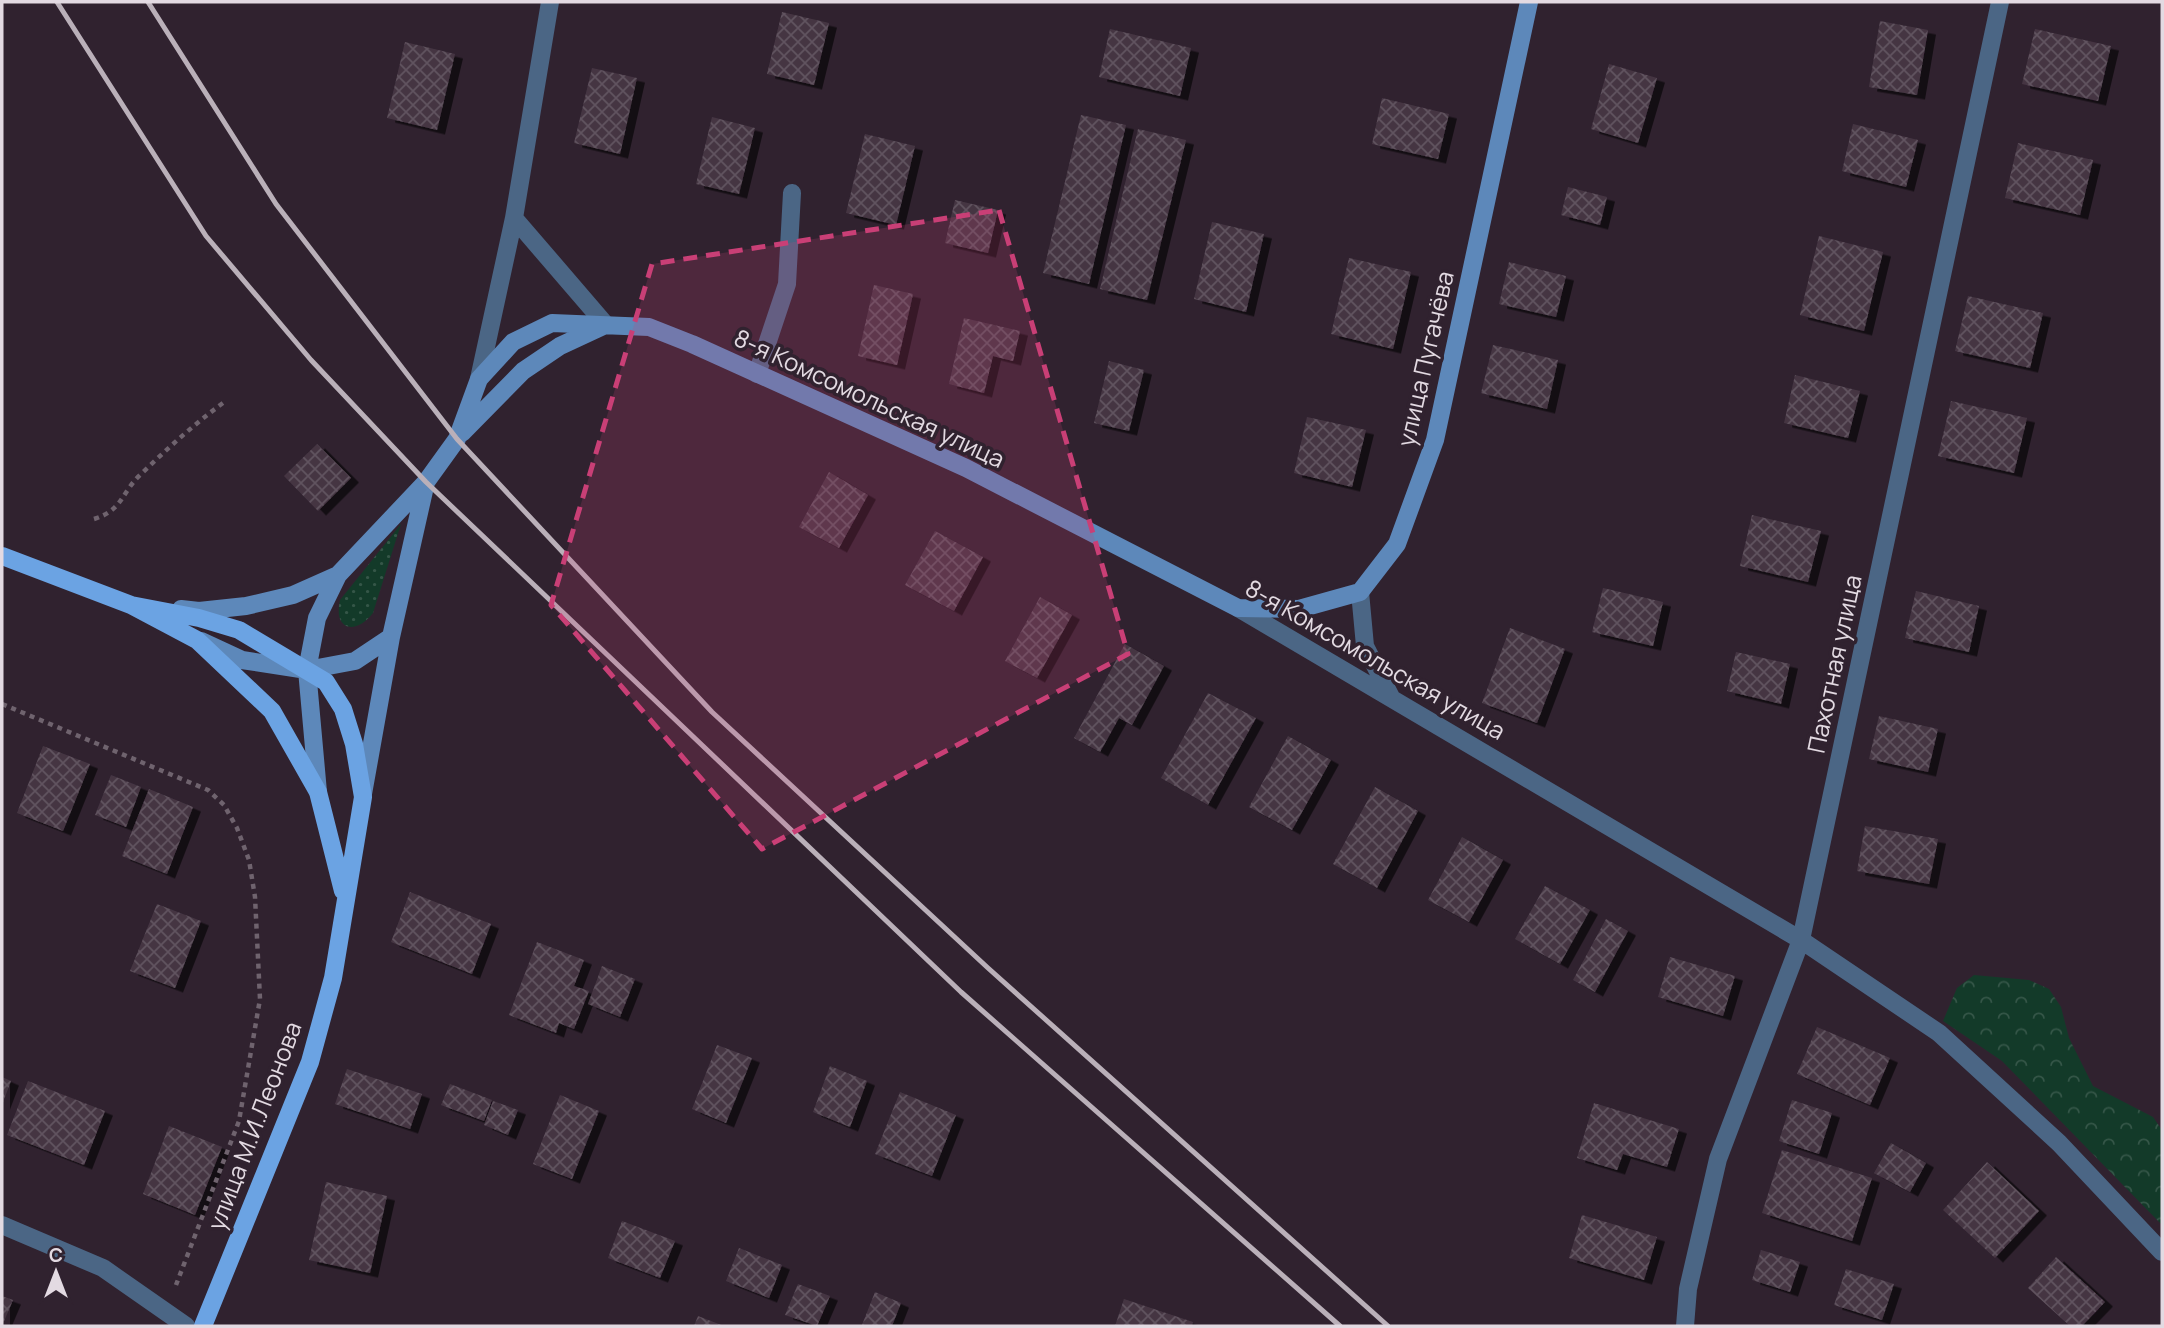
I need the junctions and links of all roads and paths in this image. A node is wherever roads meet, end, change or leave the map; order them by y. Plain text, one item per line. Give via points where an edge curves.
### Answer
1 (550, 2) edge
2 (1529, 2) edge
3 (2000, 2) edge
4 (792, 193) dead end
5 (514, 218) junction
6 (606, 325) junction
7 (757, 374) junction
8 (479, 379) junction
9 (223, 403) dead end
10 (457, 439) junction
11 (426, 482) junction
12 (94, 519) dead end
13 (2, 556) edge
14 (338, 575) junction
15 (1360, 592) junction
16 (131, 605) junction
17 (1238, 608) junction
18 (391, 637) junction
19 (197, 639) junction
20 (307, 670) junction
21 (1391, 696) junction
22 (2, 704) edge
23 (318, 792) junction
24 (363, 797) junction
25 (345, 898) junction
26 (1801, 940) junction
27 (2, 1226) edge
28 (2162, 1252) edge
29 (166, 1312) junction
30 (186, 1326) edge
31 (203, 1326) edge
32 (1685, 1326) edge

1 - 5 street
2 - 15 main road, улица Пугачёва via 1435,440 1397,544
3 - 26 street, Пахотная улица
4 - 7 street via 787,284
5 - 6 street
5 - 8 street
6 - 7 main road, 8-я Комсомольская улица via 649,327
6 - 8 main road, 8-я Комсомольская улица via 552,323 513,342
6 - 10 main road via 523,371
7 - 17 main road, 8-я Комсомольская улица via 966,468
8 - 10 main road
9 - 12 path via 136,478 117,508
10 - 11 main road
11 - 14 main road
11 - 18 main road
13 - 16 main road
14 - 16 main road via 293,595 246,606 199,611
14 - 20 main road via 317,618
15 - 17 main road via 1299,609
15 - 21 street via 1365,646
16 - 19 main road
16 - 20 main road, улица М.И.Леонова via 239,630
17 - 21 street, 8-я Комсомольская улица
18 - 20 main road via 355,661
18 - 24 main road
19 - 20 main road via 242,660
19 - 23 main road via 272,711
20 - 23 main road
20 - 24 main road, улица М.И.Леонова via 326,682 343,709
21 - 26 street, 8-я Комсомольская улица
22 - 29 path via 208,790 224,805 249,860 260,999 250,1063 239,1121
23 - 25 main road
24 - 25 main road, улица М.И.Леонова
25 - 31 main road, улица М.И.Леонова via 333,978 310,1062
26 - 28 street, 8-я Комсомольская улица via 1939,1033 2059,1143
26 - 32 street, Пахотная улица via 1718,1159 1688,1289
27 - 29 street via 103,1268
29 - 30 street

